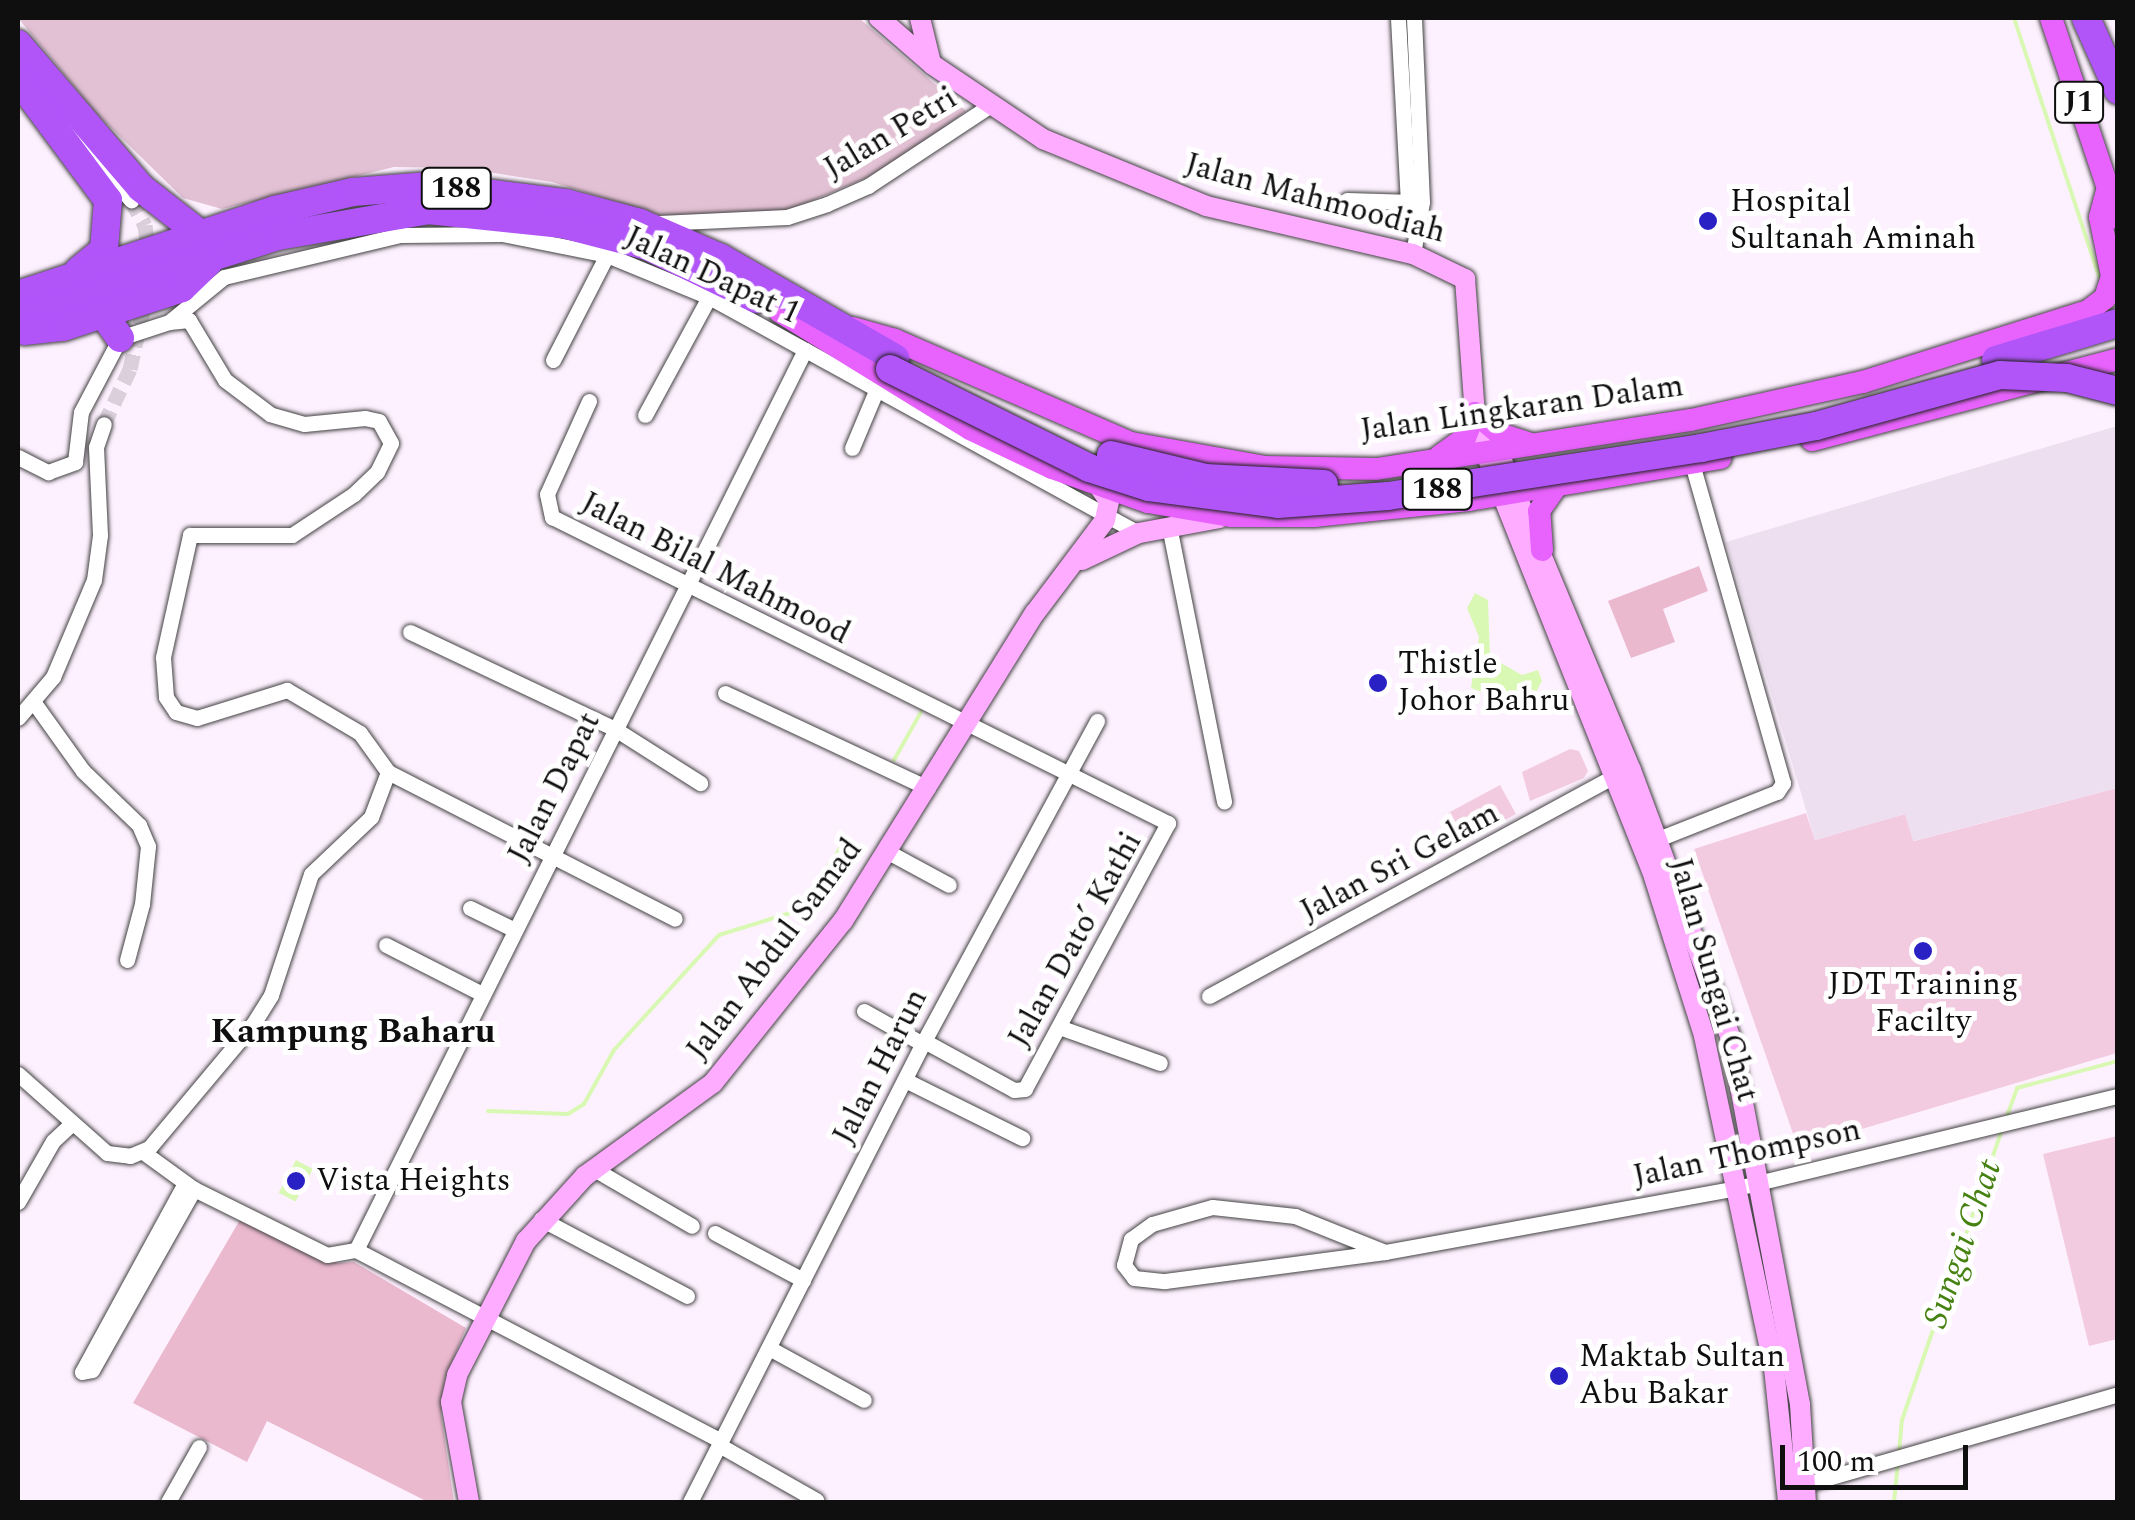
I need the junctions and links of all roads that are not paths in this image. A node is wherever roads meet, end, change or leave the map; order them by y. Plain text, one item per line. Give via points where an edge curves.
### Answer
1 (912, 18) edge
2 (920, 18) edge
3 (1398, 18) edge
4 (1414, 18) edge
5 (2051, 18) edge
6 (2085, 18) edge
7 (893, 25) edge
8 (18, 44) edge
9 (18, 62) edge
10 (932, 64) junction
11 (18, 80) edge
12 (2118, 90) edge
13 (991, 106) junction
14 (2118, 110) edge
15 (2108, 187) junction
16 (131, 200) tunnel mouth
17 (1347, 200) dead end
18 (1415, 202) junction
19 (2118, 218) edge
20 (640, 223) junction
21 (208, 244) junction
22 (1413, 254) junction
23 (607, 255) junction
24 (57, 286) junction
25 (204, 293) junction
26 (18, 294) edge
27 (709, 297) junction
28 (2109, 306) edge
29 (780, 312) junction
30 (18, 318) edge
31 (169, 322) junction
32 (112, 326) junction
33 (842, 327) junction
34 (18, 330) edge
35 (2118, 340) edge
36 (204, 342) junction
37 (805, 350) junction
38 (2117, 359) edge
39 (552, 360) dead end
40 (1998, 368) junction
41 (887, 373) junction
42 (1872, 380) junction
43 (2118, 391) edge
44 (589, 401) dead end
45 (1474, 413) junction
46 (645, 414) dead end
47 (104, 424) tunnel mouth
48 (1865, 428) junction
49 (1535, 444) junction
50 (852, 448) dead end
51 (1492, 452) junction
52 (18, 457) edge
53 (1433, 460) junction
54 (1692, 464) junction
55 (1099, 486) junction
56 (1555, 488) junction
57 (1510, 494) junction
58 (1232, 516) junction
59 (1105, 520) junction
60 (1169, 526) junction
61 (1139, 532) junction
62 (1542, 550) junction
63 (1074, 564) junction
64 (686, 587) junction
65 (410, 632) dead end
66 (725, 693) dead end
67 (35, 704) junction
68 (18, 718) edge
69 (1097, 720) dead end
70 (966, 726) junction
71 (615, 729) junction
72 (388, 772) junction
73 (1070, 773) junction
74 (1615, 776) junction
75 (700, 783) dead end
76 (927, 790) junction
77 (1224, 802) dead end
78 (1168, 822) joint
79 (1658, 840) junction
80 (888, 852) junction
81 (552, 856) junction
82 (950, 885) dead end
83 (470, 908) dead end
84 (675, 919) dead end
85 (515, 930) junction
86 (386, 944) dead end
87 (127, 960) dead end
88 (482, 994) junction
89 (1208, 996) dead end
90 (864, 1011) dead end
91 (1059, 1026) junction
92 (923, 1042) junction
93 (1160, 1063) dead end
94 (18, 1074) edge
95 (905, 1080) junction
96 (2118, 1096) edge
97 (70, 1125) junction
98 (1022, 1138) dead end
99 (143, 1152) junction
100 (594, 1169) junction
101 (1762, 1182) junction
102 (190, 1186) junction
103 (1738, 1188) junction
104 (18, 1202) edge
105 (541, 1219) junction
106 (692, 1226) dead end
107 (715, 1233) dead end
108 (356, 1250) junction
109 (1385, 1252) junction
110 (803, 1280) junction
111 (686, 1296) dead end
112 (481, 1317) junction
113 (768, 1348) junction
114 (2118, 1394) edge
115 (864, 1400) dead end
116 (720, 1443) junction
117 (199, 1447) dead end
118 (1807, 1493) edge
119 (816, 1500) edge
120 (168, 1502) edge
121 (468, 1502) edge
122 (690, 1502) edge
123 (1788, 1502) edge

1 - 7 street
2 - 10 main road
3 - 18 street
4 - 18 street
5 - 15 main road, J1
6 - 12 highway
6 - 14 main road, J1
7 - 10 main road, Jalan Mahmoodiah
8 - 21 highway via 140,188
9 - 16 street
10 - 13 main road, Jalan Mahmoodiah
11 - 24 highway via 108,200 104,250
13 - 20 street, Jalan Petri via 868,186 787,217
13 - 22 main road, Jalan Mahmoodiah via 1044,139 1206,206
15 - 19 main road, J1
15 - 28 main road via 2100,217 2112,261
17 - 18 street
18 - 22 street via 1419,230
20 - 21 highway, Jalan Lingkaran Dalam / 188 via 548,200 410,186 353,192
20 - 33 highway, Jalan Lingkaran Dalam / 188 via 721,258
21 - 24 highway, Jalan Lingkaran Dalam / 188
21 - 29 highway, Jalan Lingkaran Dalam / 188 via 428,210 497,215 647,246
21 - 30 highway, Jalan Lingkaran Dalam / 188
21 - 32 highway via 182,288
22 - 45 main road, Jalan Mahmoodiah via 1457,270 1468,285
23 - 25 street, Jalan Dapat 1 via 502,234 400,236 272,261 224,277
23 - 27 street, Jalan Dapat 1
23 - 39 street
24 - 26 highway, Jalan Lingkaran Dalam / 188
25 - 31 street, Jalan Dapat 1
25 - 36 street
27 - 37 street, Jalan Dapat 1
27 - 46 street
28 - 40 highway
28 - 42 main road, Jalan Lingkaran Dalam
29 - 41 highway, Jalan Lingkaran Dalam / 188
29 - 55 main road, Jalan Lingkaran Dalam via 970,429
31 - 32 street, Jalan Dapat 1
31 - 36 street via 189,320
32 - 34 highway
32 - 52 street via 80,412 74,462 48,472
33 - 41 highway, Jalan Lingkaran Dalam / 188
33 - 53 main road, Jalan Lingkaran Dalam via 886,336 1096,431 1168,452 1295,470
35 - 40 highway
36 - 72 street via 225,380 270,414 304,424 379,421 391,443 354,494 292,535 190,535 163,657 166,698 176,712 197,718 287,690 360,733
37 - 41 street, Jalan Dapat 1
37 - 64 street, Jalan Dapat
38 - 48 main road, Jalan Lingkaran Dalam
40 - 41 highway, Jalan Lingkaran Dalam / 188, bridge via 1656,439 1388,479 1272,484 1138,465
40 - 43 highway, bridge
41 - 50 street
41 - 59 street, Jalan Dapat 1
42 - 48 main road via 1885,402
42 - 49 main road, Jalan Lingkaran Dalam via 1692,420
44 - 64 street, Jalan Bilal Mahmood via 547,494 552,516
45 - 49 main road via 1500,434
45 - 51 main road
45 - 53 main road via 1465,438
47 - 67 street via 96,447 100,535 94,580
48 - 54 main road, Jalan Lingkaran Dalam
49 - 51 main road, Jalan Lingkaran Dalam
51 - 53 main road, Jalan Lingkaran Dalam
51 - 57 main road
54 - 56 main road, Jalan Lingkaran Dalam
54 - 79 street via 1784,782 1777,792
55 - 58 main road, Jalan Lingkaran Dalam
55 - 59 main road via 1109,501
56 - 57 main road, Jalan Lingkaran Dalam
56 - 62 main road via 1540,511
57 - 58 main road, Jalan Lingkaran Dalam via 1314,516
57 - 62 main road, Jalan Sungai Chat
57 - 74 main road, Jalan Sungai Chat
58 - 60 main road, Jalan Abdul Samad
59 - 61 street, Jalan Dapat 1
59 - 63 main road, Jalan Abdul Samad
60 - 61 main road, Jalan Abdul Samad
60 - 77 street
61 - 63 main road, Jalan Abdul Samad
62 - 79 main road, Jalan Sungai Chat
63 - 70 main road, Jalan Abdul Samad via 1035,613
64 - 70 street, Jalan Bilal Mahmood
64 - 71 street, Jalan Dapat
65 - 71 street
66 - 76 street
67 - 68 street
67 - 87 street via 83,771 138,825 148,846
69 - 73 street, Jalan Harun
70 - 73 street, Jalan Bilal Mahmood
70 - 76 main road, Jalan Abdul Samad
71 - 75 street
71 - 81 street, Jalan Dapat
72 - 81 street
72 - 99 street via 371,817 312,874 254,1024
73 - 78 street, Jalan Bilal Mahmood
73 - 92 street, Jalan Harun
74 - 89 street, Jalan Sri Gelam
74 - 103 main road, Jalan Sungai Chat via 1671,926
76 - 80 main road, Jalan Abdul Samad
78 - 91 street, Jalan Dato’ Kathi
79 - 101 main road, Jalan Sungai Chat via 1731,1039
80 - 82 street
80 - 100 main road, Jalan Abdul Samad via 843,920 713,1082
81 - 84 street
81 - 85 street, Jalan Dapat
83 - 85 street
85 - 88 street, Jalan Dapat
86 - 88 street
88 - 108 street, Jalan Dapat
90 - 92 street
91 - 92 street, Jalan Dato’ Kathi via 1020,1091
91 - 93 street
92 - 95 street, Jalan Harun
94 - 97 street
95 - 98 street
95 - 110 street, Jalan Harun
96 - 101 street, Jalan Thompson
97 - 99 street via 107,1153
97 - 104 street via 53,1141
99 - 102 street
100 - 105 main road, Jalan Abdul Samad
100 - 106 street
101 - 103 street, Jalan Thompson
101 - 118 main road, Jalan Sungai Chat
102 - 102 street via 82,1372 92,1370
102 - 108 street via 327,1256
103 - 109 street, Jalan Thompson
103 - 123 main road, Jalan Sungai Chat via 1782,1420
105 - 111 street
105 - 112 main road, Jalan Abdul Samad
107 - 110 street
108 - 112 street
109 - 109 street, Jalan Thompson via 1295,1216 1212,1208 1152,1224 1131,1240 1124,1265 1134,1278 1176,1280
110 - 113 street, Jalan Harun
112 - 116 street
112 - 121 main road, Jalan Abdul Samad via 451,1402
113 - 115 street
113 - 116 street, Jalan Harun
114 - 118 street, Jalan Sungai Chat via 1892,1460
116 - 119 street
116 - 122 street, Jalan Harun
117 - 120 street

